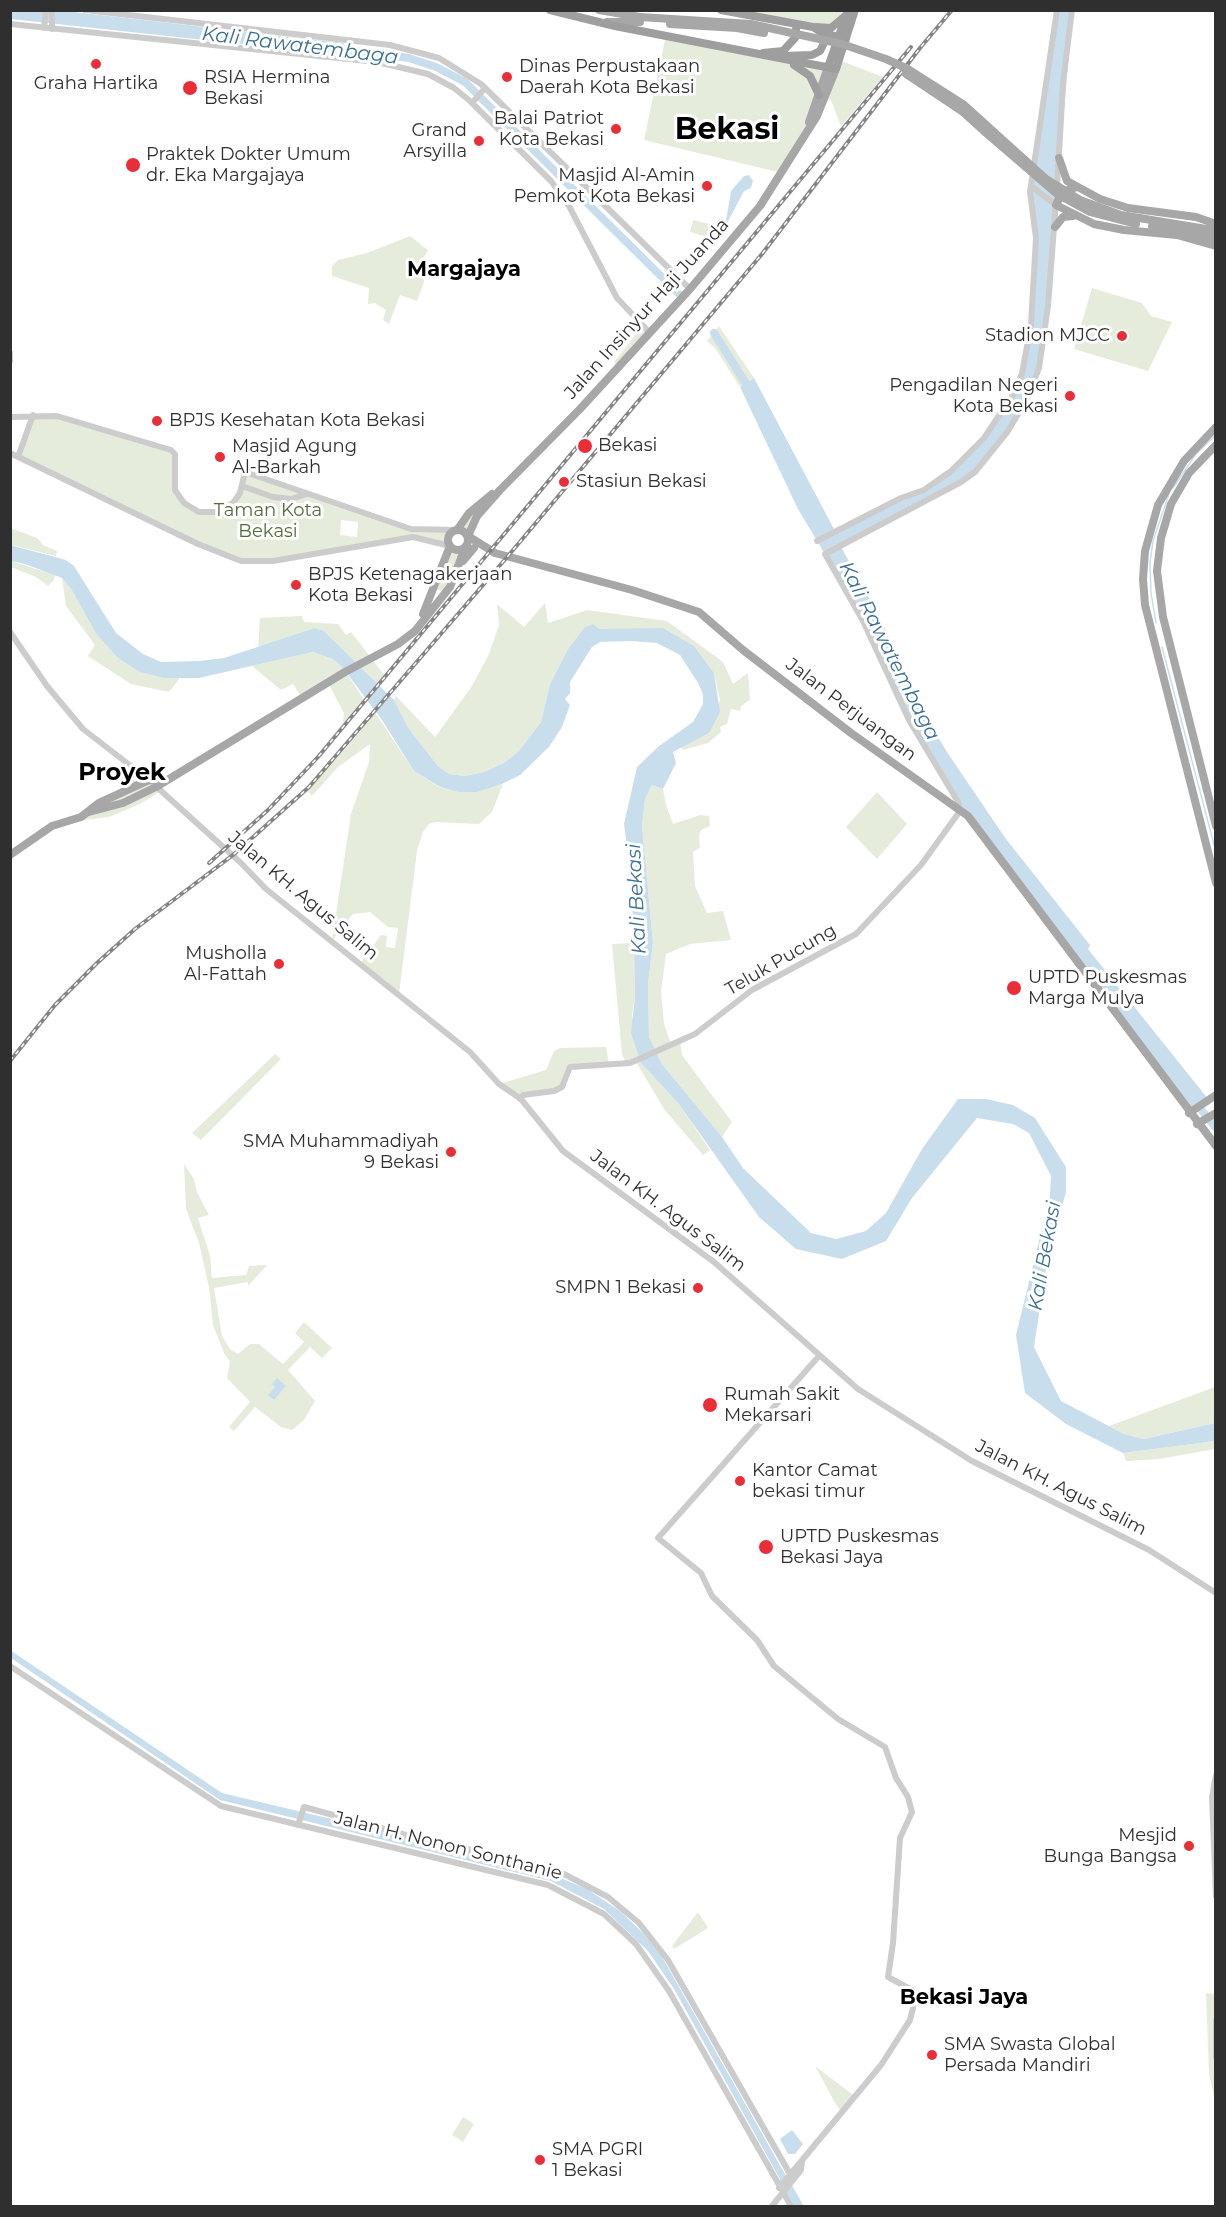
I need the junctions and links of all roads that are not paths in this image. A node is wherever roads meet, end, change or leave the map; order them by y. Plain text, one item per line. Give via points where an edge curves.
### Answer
1 (85, 10) edge
2 (550, 10) edge
3 (599, 10) edge
4 (721, 10) edge
5 (848, 10) edge
6 (855, 10) edge
7 (1057, 10) edge
8 (1072, 10) edge
9 (49, 11) edge
10 (640, 20) junction
11 (602, 22) junction
12 (792, 23) junction
13 (10, 24) edge
14 (48, 26) junction
15 (809, 26) junction
16 (842, 38) junction
17 (754, 54) junction
18 (768, 57) junction
19 (780, 60) junction
20 (832, 68) junction
21 (484, 88) junction
22 (819, 95) junction
23 (473, 102) junction
24 (802, 139) junction
25 (1059, 158) junction
26 (1031, 186) junction
27 (1081, 189) junction
28 (1054, 204) junction
29 (1074, 216) junction
30 (1215, 224) edge
31 (1055, 227) junction
32 (1205, 232) junction
33 (1215, 232) edge
34 (1215, 240) edge
35 (1215, 246) edge
36 (690, 289) junction
37 (650, 333) junction
38 (10, 353) edge
39 (10, 361) edge
40 (33, 415) junction
41 (10, 417) edge
42 (1215, 427) edge
43 (1215, 445) edge
44 (10, 453) edge
45 (18, 457) junction
46 (242, 486) junction
47 (501, 489) junction
48 (307, 494) junction
49 (426, 529) junction
50 (457, 530) junction
51 (835, 531) junction
52 (468, 536) junction
53 (425, 538) junction
54 (817, 541) dead end
55 (840, 545) junction
56 (450, 546) junction
57 (468, 547) junction
58 (486, 549) junction
59 (435, 586) junction
60 (446, 593) junction
61 (10, 633) edge
62 (380, 652) junction
63 (149, 780) junction
64 (165, 780) junction
65 (156, 787) junction
66 (960, 811) junction
67 (89, 812) junction
68 (1215, 826) edge
69 (10, 855) edge
70 (1215, 883) edge
71 (1215, 1095) edge
72 (520, 1099) junction
73 (1191, 1112) junction
74 (1214, 1114) edge
75 (1199, 1123) junction
76 (1215, 1146) edge
77 (819, 1356) junction
78 (1215, 1593) edge
79 (10, 1666) edge
80 (1215, 1775) edge
81 (299, 1822) junction
82 (365, 1826) junction
83 (362, 1839) junction
84 (1215, 1896) edge
85 (1215, 2021) edge
86 (1215, 2057) edge
87 (762, 2160) junction
88 (800, 2166) junction
89 (790, 2174) junction
90 (782, 2189) junction
91 (771, 2206) edge
92 (790, 2206) edge

1 - 21 street via 390,45 445,61
2 - 11 highway
3 - 10 main road
4 - 12 highway
5 - 15 highway via 836,26
5 - 16 highway
6 - 16 highway
7 - 26 street
8 - 25 street
9 - 14 street
10 - 11 main road
10 - 32 main road, bridge via 751,24 842,44 886,59 963,104 1046,178 1080,201 1120,215
11 - 17 highway
12 - 15 highway
12 - 17 highway via 796,28 790,45 783,51
13 - 14 street
14 - 23 street via 377,62 428,74
15 - 16 highway
15 - 18 highway via 826,38 820,51 812,55
16 - 20 highway
17 - 18 highway
18 - 19 highway
19 - 20 highway
19 - 22 highway via 806,72
20 - 22 main road, Jalan Insinyur Haji Juanda
20 - 24 main road, Jalan Insinyur Haji Juanda via 824,102
21 - 23 street
21 - 36 street
22 - 24 main road, Jalan Insinyur Haji Juanda
23 - 37 street via 552,180 612,291
24 - 36 main road, Jalan Insinyur Haji Juanda via 760,206
25 - 27 main road via 1064,177
25 - 28 street
26 - 28 street
26 - 51 street via 1036,238 1033,303 1022,373 1014,393 984,438 951,471 924,490
27 - 28 main road via 1062,192
27 - 29 main road via 1072,201
27 - 30 main road via 1128,208
28 - 29 main road
28 - 31 street
29 - 31 main road via 1063,217
29 - 35 main road via 1107,227 1177,235
31 - 55 street via 1039,368 1008,431 967,478
32 - 33 main road
32 - 34 main road
36 - 37 main road, Jalan Insinyur Haji Juanda
37 - 47 main road, Jalan Insinyur Haji Juanda
38 - 39 street
40 - 41 street
40 - 45 street
40 - 46 street via 59,416 171,450 175,454 175,490 184,503 199,512 226,508
42 - 70 main road via 1184,461 1162,497 1148,536 1143,579 1145,605
43 - 68 main road via 1190,473 1171,504 1157,571 1162,617
44 - 45 street
45 - 53 street via 241,561 272,561 391,540
46 - 48 street via 273,497 291,499
46 - 48 street via 245,472
47 - 50 main road, Jalan Insinyur Haji Juanda via 469,513
47 - 52 main road, Jalan Insinyur Haji Juanda via 477,516
48 - 49 street via 411,528
49 - 50 street
49 - 53 street via 422,534
50 - 52 main road
50 - 56 main road via 449,537
51 - 54 street
51 - 55 street
52 - 57 main road
52 - 58 main road, Jalan Perjuangan
53 - 56 street
55 - 66 street via 825,554
56 - 57 main road via 458,550
56 - 59 main road
57 - 58 main road
57 - 60 main road
58 - 66 main road, Jalan Perjuangan via 699,612 793,689
59 - 60 main road
59 - 62 main road via 420,619
60 - 62 main road via 415,632
61 - 63 street, Jalan KH. Agus Salim via 75,722
62 - 64 main road
63 - 64 main road
63 - 65 street, Jalan KH. Agus Salim
63 - 67 main road via 99,803
64 - 65 main road
65 - 67 main road via 123,803
65 - 72 street, Jalan KH. Agus Salim via 242,862 266,889 424,1014
66 - 72 street, Teluk Pucung via 921,865 856,934 752,990 695,1034 635,1060 570,1067 562,1087 523,1095
66 - 73 main road, Jalan Perjuangan
67 - 69 main road via 52,826
71 - 73 main road
72 - 77 street, Jalan KH. Agus Salim via 563,1151 714,1262
73 - 75 main road, Jalan Perjuangan
74 - 75 main road
75 - 76 main road, Jalan Perjuangan
77 - 78 street, Jalan KH. Agus Salim via 866,1395 927,1434 1048,1501 1149,1550
77 - 88 street via 658,1538 702,1573 712,1596 757,1640 774,1666 838,1719 885,1747 911,1804 912,1812 900,1838 888,1977 912,1990 912,2016 881,2065
79 - 81 street, Jalan H. Nonon Sonthanie via 213,1802 239,1812
80 - 84 street
81 - 82 street, Jalan H. Nonon Sonthanie via 303,1809
81 - 83 street, Jalan H. Nonon Sonthanie
82 - 83 street
82 - 89 street, Jalan H. Nonon Sonthanie via 554,1870 626,1910 651,1936 676,1973
83 - 87 street, Jalan H. Nonon Sonthanie via 548,1885 582,1900 613,1922 651,1963 669,1991
85 - 86 street
87 - 90 street, Jalan H. Nonon Sonthanie
87 - 91 street via 775,2189
88 - 89 street
88 - 90 street
89 - 90 street
90 - 91 street
90 - 92 street, Jalan H. Nonon Sonthanie

